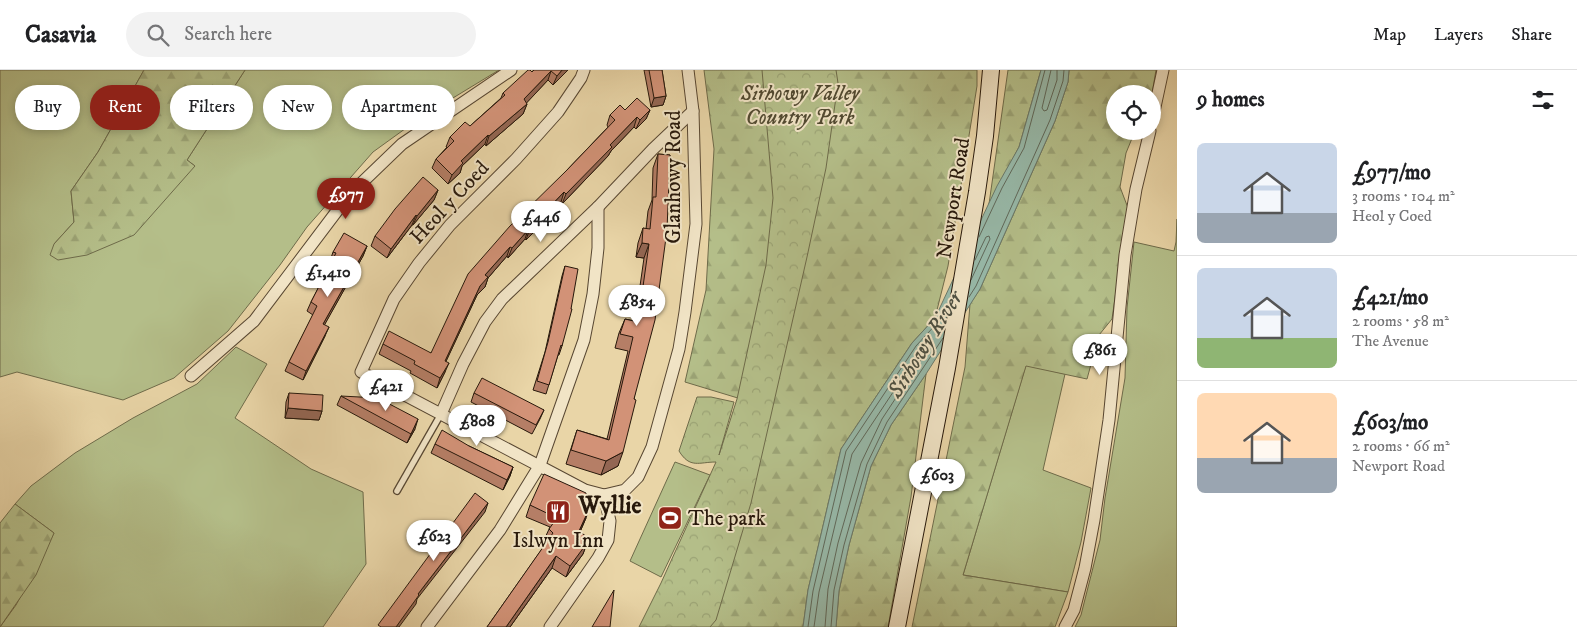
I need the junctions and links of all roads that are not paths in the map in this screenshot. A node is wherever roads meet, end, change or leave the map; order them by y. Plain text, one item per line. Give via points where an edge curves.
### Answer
1 (511, 70) edge
2 (584, 70) edge
3 (688, 70) edge
4 (991, 70) edge
5 (1164, 70) edge
6 (1160, 85) edge
7 (693, 111) junction
8 (1148, 140) edge
9 (598, 207) junction
10 (191, 376) dead end
11 (441, 414) junction
12 (540, 465) junction
13 (397, 491) dead end
14 (604, 495) junction
15 (427, 627) edge
16 (550, 627) edge
17 (897, 627) edge
18 (1065, 627) edge

1 - 10 street via 402,144 348,195 254,321
2 - 11 street, Heol y Coed via 558,112 419,263 394,299 361,372
3 - 7 street, Glanhowy Road
4 - 17 main road, Newport Road via 986,136 977,192
5 - 6 street
7 - 9 street
7 - 14 street, Glanhowy Road via 696,224 679,349 652,446 638,477 625,490
8 - 18 street via 1125,255 1109,420 1094,520 1074,610
9 - 11 street via 502,299 485,322
9 - 12 street via 598,248 584,340
11 - 12 street
11 - 13 lane
12 - 14 street via 586,490
12 - 15 street via 500,530
14 - 16 street via 610,521 608,540

